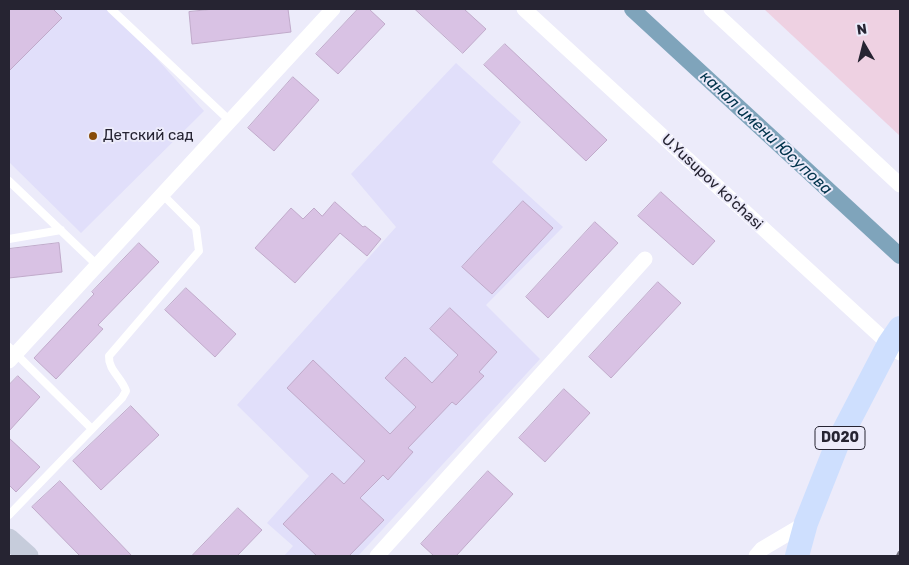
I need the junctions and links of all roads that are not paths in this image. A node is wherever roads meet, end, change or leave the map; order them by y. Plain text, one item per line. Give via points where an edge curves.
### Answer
1 (111, 9) edge
2 (331, 9) edge
3 (524, 9) edge
4 (711, 9) edge
5 (230, 121) junction
6 (9, 182) edge
7 (900, 185) edge
8 (162, 194) junction
9 (61, 230) junction
10 (9, 239) edge
11 (645, 258) dead end
12 (97, 265) junction
13 (896, 342) edge
14 (11, 353) edge
15 (92, 429) junction
16 (9, 515) edge
17 (806, 523) junction
18 (9, 539) edge
19 (28, 556) edge
20 (377, 556) edge
21 (756, 556) edge
22 (798, 556) edge

1 - 5 lane
2 - 5 street
3 - 13 street, U.Yusupov ko'chasi
4 - 7 street
5 - 8 street
6 - 9 lane
8 - 12 street
8 - 15 lane via 196,228 199,251 109,356 108,363 126,391
9 - 10 lane
9 - 12 lane
11 - 20 street
12 - 14 street
13 - 17 main road, D020 via 838,442
14 - 15 lane
15 - 16 lane
17 - 21 street via 762,548
17 - 22 main road, D020
18 - 19 street

